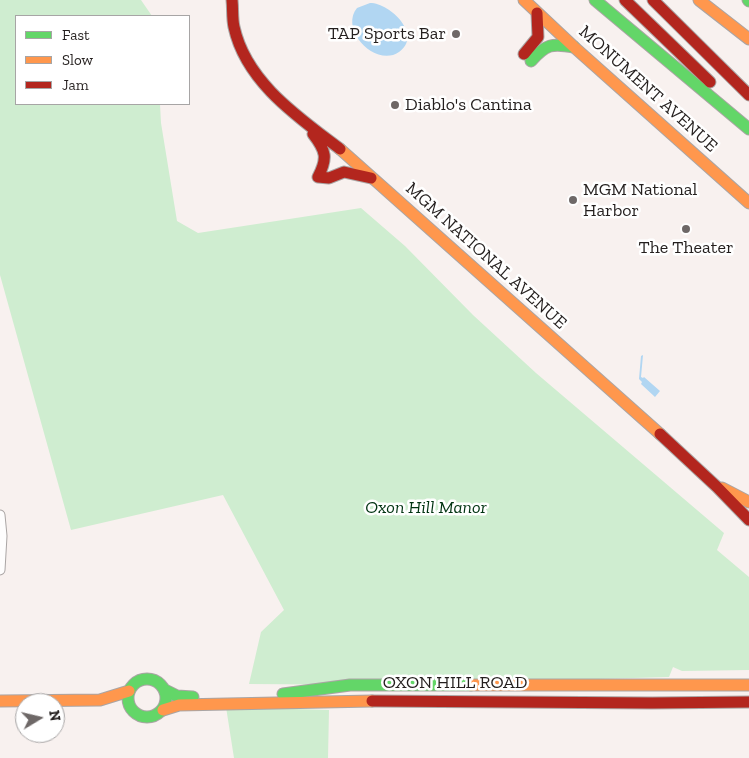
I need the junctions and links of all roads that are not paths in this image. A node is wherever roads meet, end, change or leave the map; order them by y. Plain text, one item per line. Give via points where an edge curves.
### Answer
1 (524, 0) edge
2 (596, 0) edge
3 (625, 0) edge
4 (653, 0) edge
5 (699, 0) edge
6 (707, 0) edge
7 (233, 2) edge
8 (537, 12) junction
9 (682, 29) junction
10 (749, 37) edge
11 (574, 47) junction
12 (749, 85) edge
13 (749, 95) edge
14 (301, 119) junction
15 (749, 123) edge
16 (749, 129) edge
17 (373, 178) junction
18 (749, 203) edge
19 (717, 487) junction
20 (749, 502) edge
21 (0, 515) edge
22 (749, 520) edge
23 (0, 570) edge
24 (749, 685) edge
25 (165, 690) junction
26 (129, 691) junction
27 (100, 700) junction
28 (0, 701) edge
29 (749, 702) edge
30 (130, 708) junction
31 (163, 710) junction

1 - 8 main road, MONUMENT AVENUE
2 - 16 main road
3 - 15 main road
4 - 9 main road
5 - 10 main road
6 - 10 main road
7 - 14 main road, MGM NATIONAL AVENUE via 236,38 253,72
8 - 11 main road, MONUMENT AVENUE
8 - 11 main road via 538,37 528,57 548,44
9 - 12 main road
9 - 13 main road
11 - 18 main road, MONUMENT AVENUE
14 - 17 main road, MGM NATIONAL AVENUE
14 - 17 main road via 325,152 318,177 329,178 344,172
17 - 19 main road, MGM NATIONAL AVENUE
19 - 20 main road
19 - 22 main road, MGM NATIONAL AVENUE
21 - 23 street
24 - 25 main road, OXON HILL ROAD via 350,685 288,694 186,697
25 - 26 main road via 151,679 134,684
25 - 31 main road via 167,696
26 - 27 main road
26 - 30 main road
27 - 28 main road
27 - 30 main road
29 - 31 main road, OXON HILL ROAD via 332,700 179,705
30 - 31 main road via 142,717 150,718

